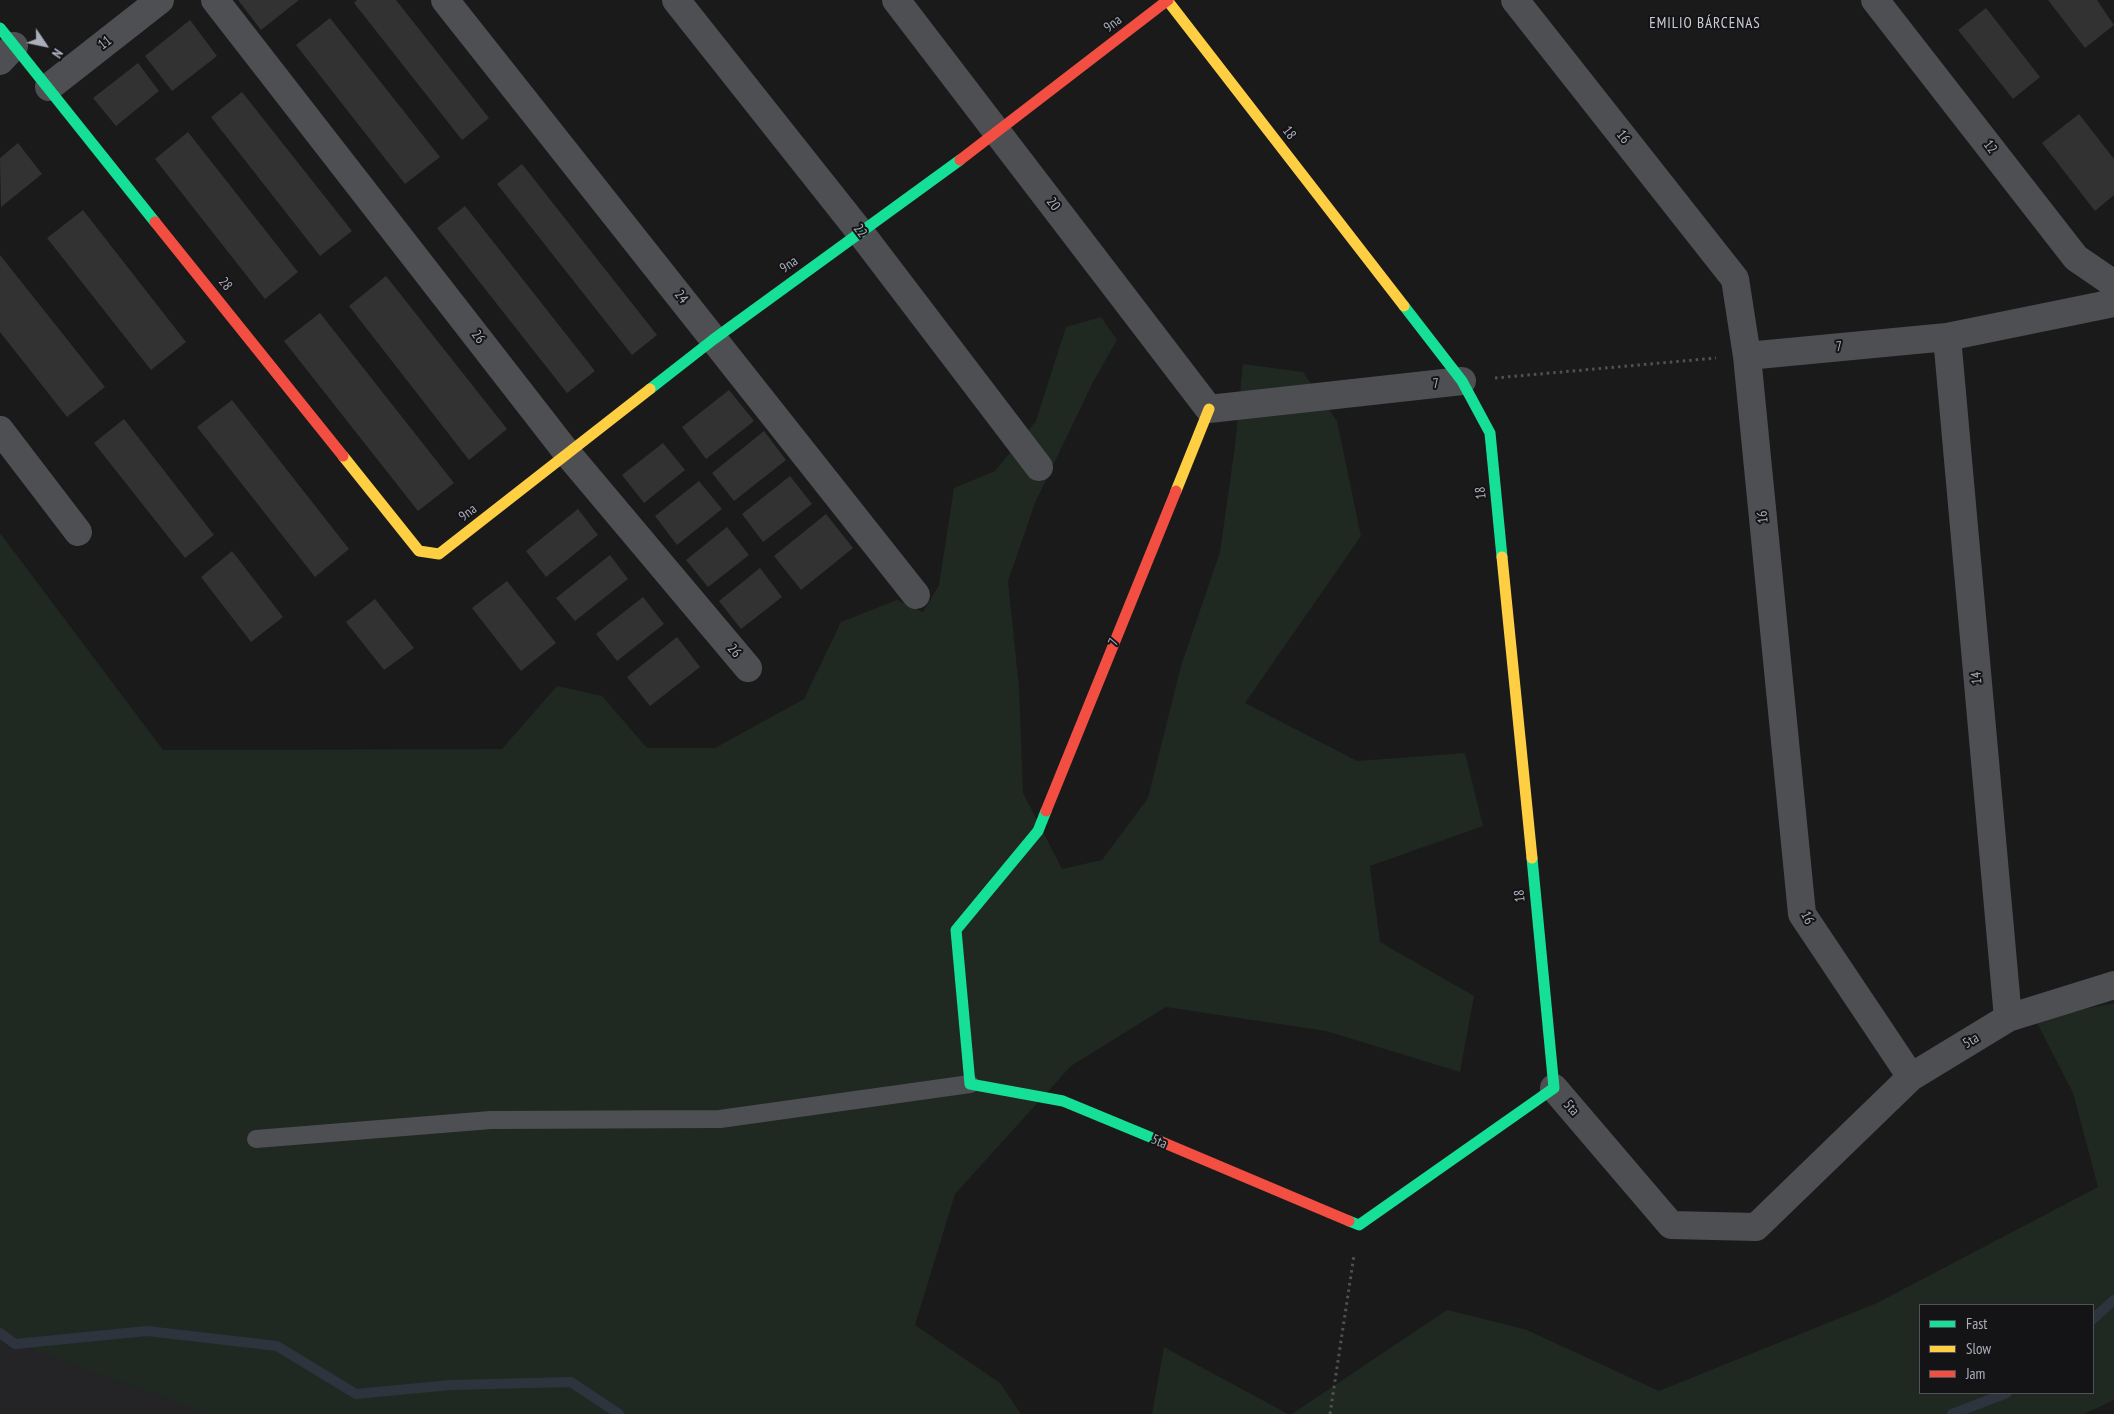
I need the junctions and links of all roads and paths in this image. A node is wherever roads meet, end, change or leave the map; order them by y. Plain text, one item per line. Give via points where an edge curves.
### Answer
1 (160, 0) edge
2 (216, 0) edge
3 (445, 0) edge
4 (676, 0) edge
5 (896, 0) edge
6 (1168, 0) edge
7 (1515, 0) edge
8 (1875, 0) edge
9 (5, 45) edge
10 (49, 87) junction
11 (998, 132) junction
12 (860, 232) junction
13 (2114, 284) edge
14 (2114, 303) edge
15 (1947, 337) junction
16 (714, 338) junction
17 (1747, 356) junction
18 (1462, 381) junction
19 (1208, 409) junction
20 (0, 430) edge
21 (568, 454) junction
22 (1039, 467) dead end
23 (78, 532) dead end
24 (429, 554) joint
25 (916, 595) dead end
26 (748, 668) dead end
27 (2114, 986) edge
28 (2008, 1018) junction
29 (1910, 1077) junction
30 (970, 1084) junction
31 (1554, 1088) junction
32 (256, 1139) dead end
33 (1359, 1225) junction
34 (1330, 1414) edge

1 - 10 street, 11
2 - 21 street, 26
3 - 16 street, 24
4 - 12 street, 22
5 - 11 street, 20
6 - 11 street, 9na
6 - 18 street, 18
7 - 17 street, 16 via 1735,279
8 - 13 street, 12 via 2076,258
9 - 10 street, 28
10 - 24 street, 28 via 419,550
11 - 12 street, 9na
11 - 19 street, 20
12 - 16 street, 9na
12 - 22 street, 22
14 - 15 street, 7
15 - 17 street, 7
15 - 28 street, 14
16 - 21 street, 9na
16 - 25 street, 24
17 - 18 path
17 - 29 street, 16 via 1802,914
18 - 19 street, 7
18 - 31 street, 18 via 1490,433
19 - 30 street, 7 via 1038,831 956,930
20 - 23 street
21 - 24 street, 9na via 439,554
21 - 26 street, 26
27 - 28 street, 5ta
28 - 29 street, 5ta
29 - 31 street, 5ta via 1756,1227 1671,1225
30 - 32 lane via 720,1120 491,1120
30 - 33 street, 5ta via 1063,1101
31 - 33 street, 5ta
33 - 34 path

